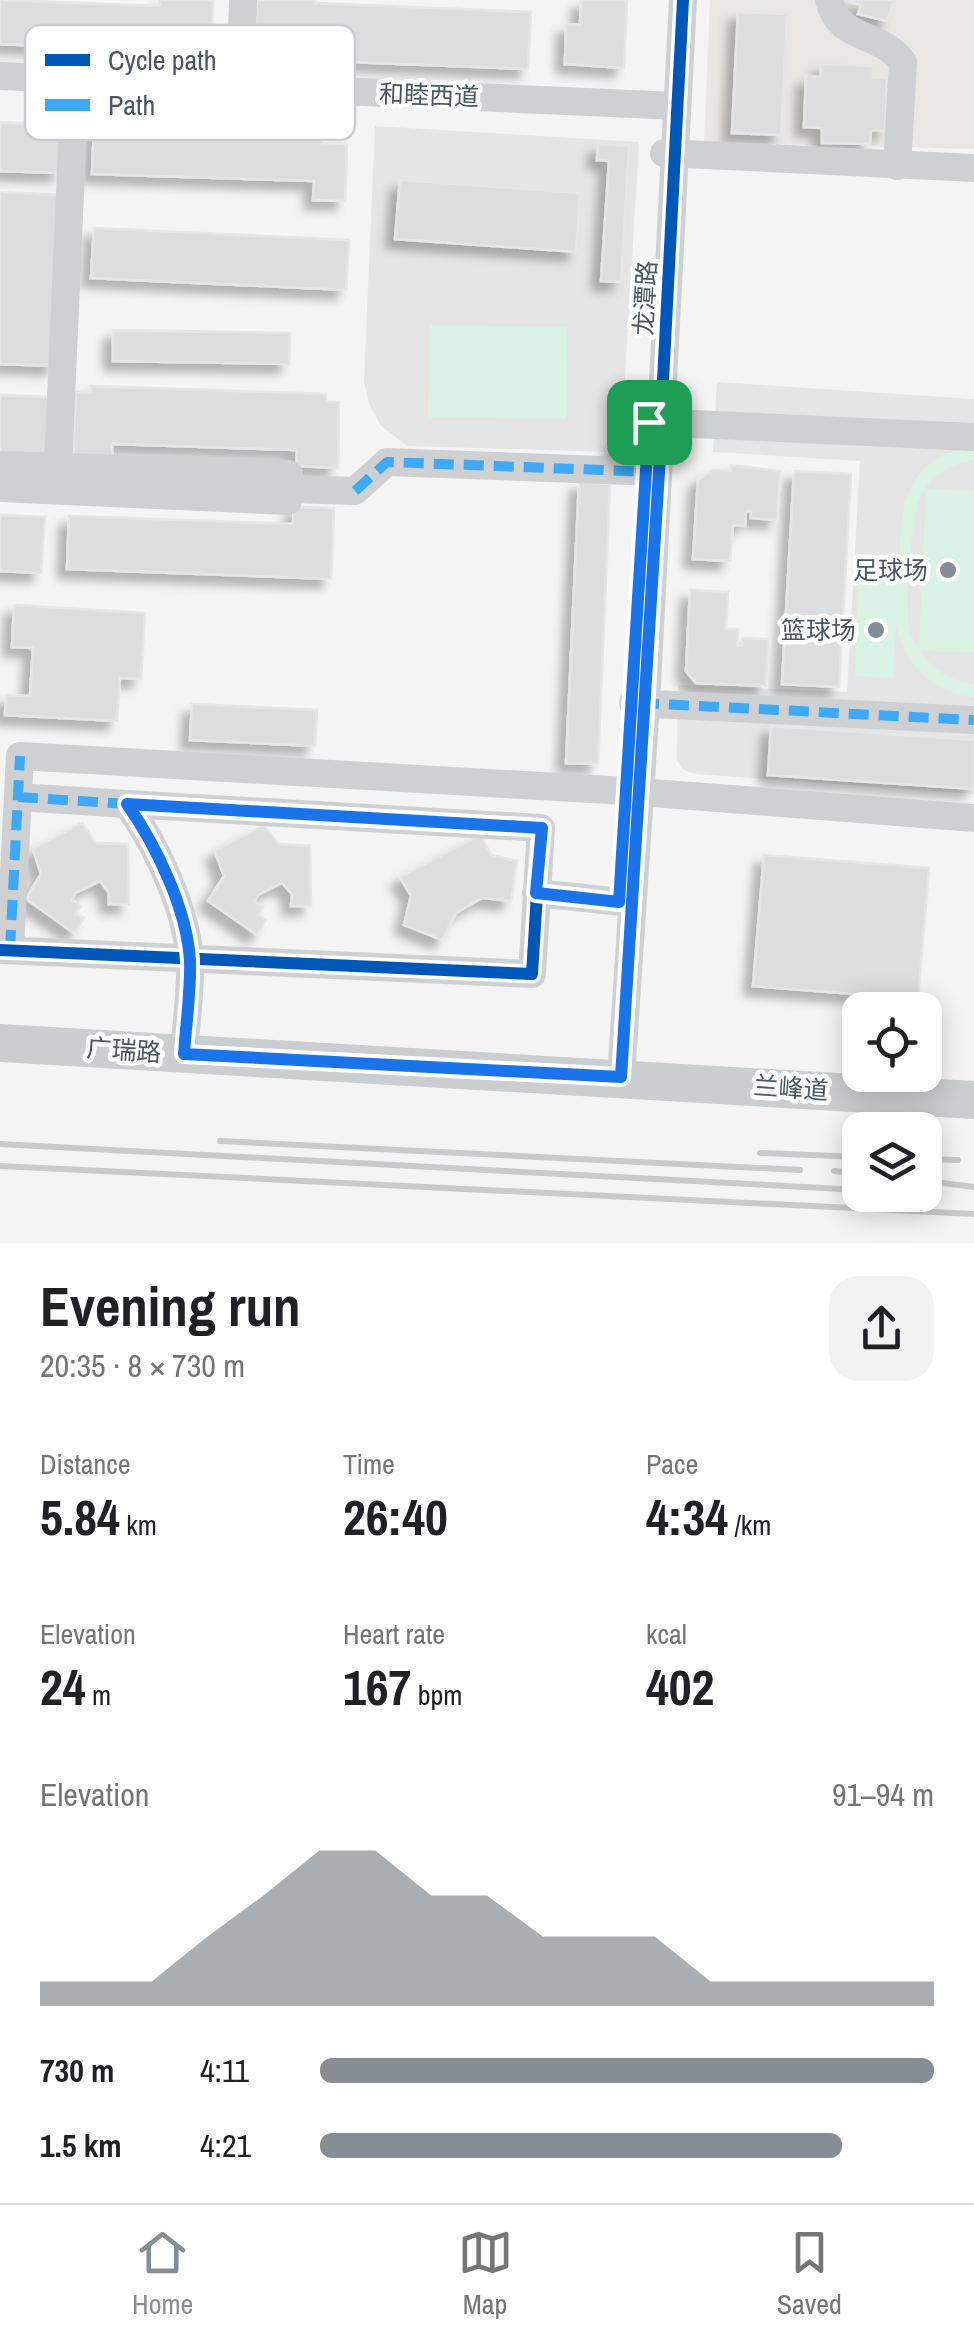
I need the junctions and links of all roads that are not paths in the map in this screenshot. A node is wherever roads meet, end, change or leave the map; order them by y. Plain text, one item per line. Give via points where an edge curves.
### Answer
1 (243, 0) edge
2 (673, 0) edge
3 (683, 0) edge
4 (828, 0) edge
5 (242, 25) edge
6 (0, 76) edge
7 (25, 77) edge
8 (355, 92) edge
9 (672, 106) junction
10 (71, 140) edge
11 (670, 153) junction
12 (896, 166) junction
13 (974, 168) edge
14 (655, 423) junction
15 (974, 438) edge
16 (0, 465) edge
17 (652, 472) junction
18 (57, 479) junction
19 (0, 488) edge
20 (640, 703) junction
21 (974, 720) edge
22 (636, 790) junction
23 (18, 797) junction
24 (127, 804) junction
25 (974, 806) edge
26 (974, 818) edge
27 (536, 893) junction
28 (625, 903) junction
29 (5, 950) edge
30 (190, 958) junction
31 (0, 1042) edge
32 (184, 1054) junction
33 (615, 1076) junction
34 (974, 1100) edge

1 - 5 street
2 - 9 street, 龙潭路
3 - 9 street, 龙潭路
4 - 12 street via 845,29 890,46 903,62
6 - 7 street, 和睦西道
8 - 9 street, 和睦西道
9 - 11 street, 龙潭路
10 - 18 street
11 - 12 street
11 - 14 street, 龙潭路
12 - 13 street
14 - 15 street
14 - 17 street, 龙潭路
16 - 18 street
17 - 18 street via 387,462 355,491 289,489 289,474
17 - 20 street, 龙潭路
18 - 19 street
20 - 21 street
20 - 22 street, 龙潭路
22 - 23 street via 20,756
22 - 25 street
22 - 26 street
22 - 28 street, 龙潭路
23 - 24 street
23 - 29 street
24 - 27 street via 542,828
24 - 30 street via 158,856
27 - 28 street
27 - 30 street via 532,974
28 - 33 street, 龙潭路
29 - 30 street
30 - 32 street
31 - 32 main road, 广瑞路
32 - 33 main road, 广瑞路
33 - 34 main road, 兰峰道

